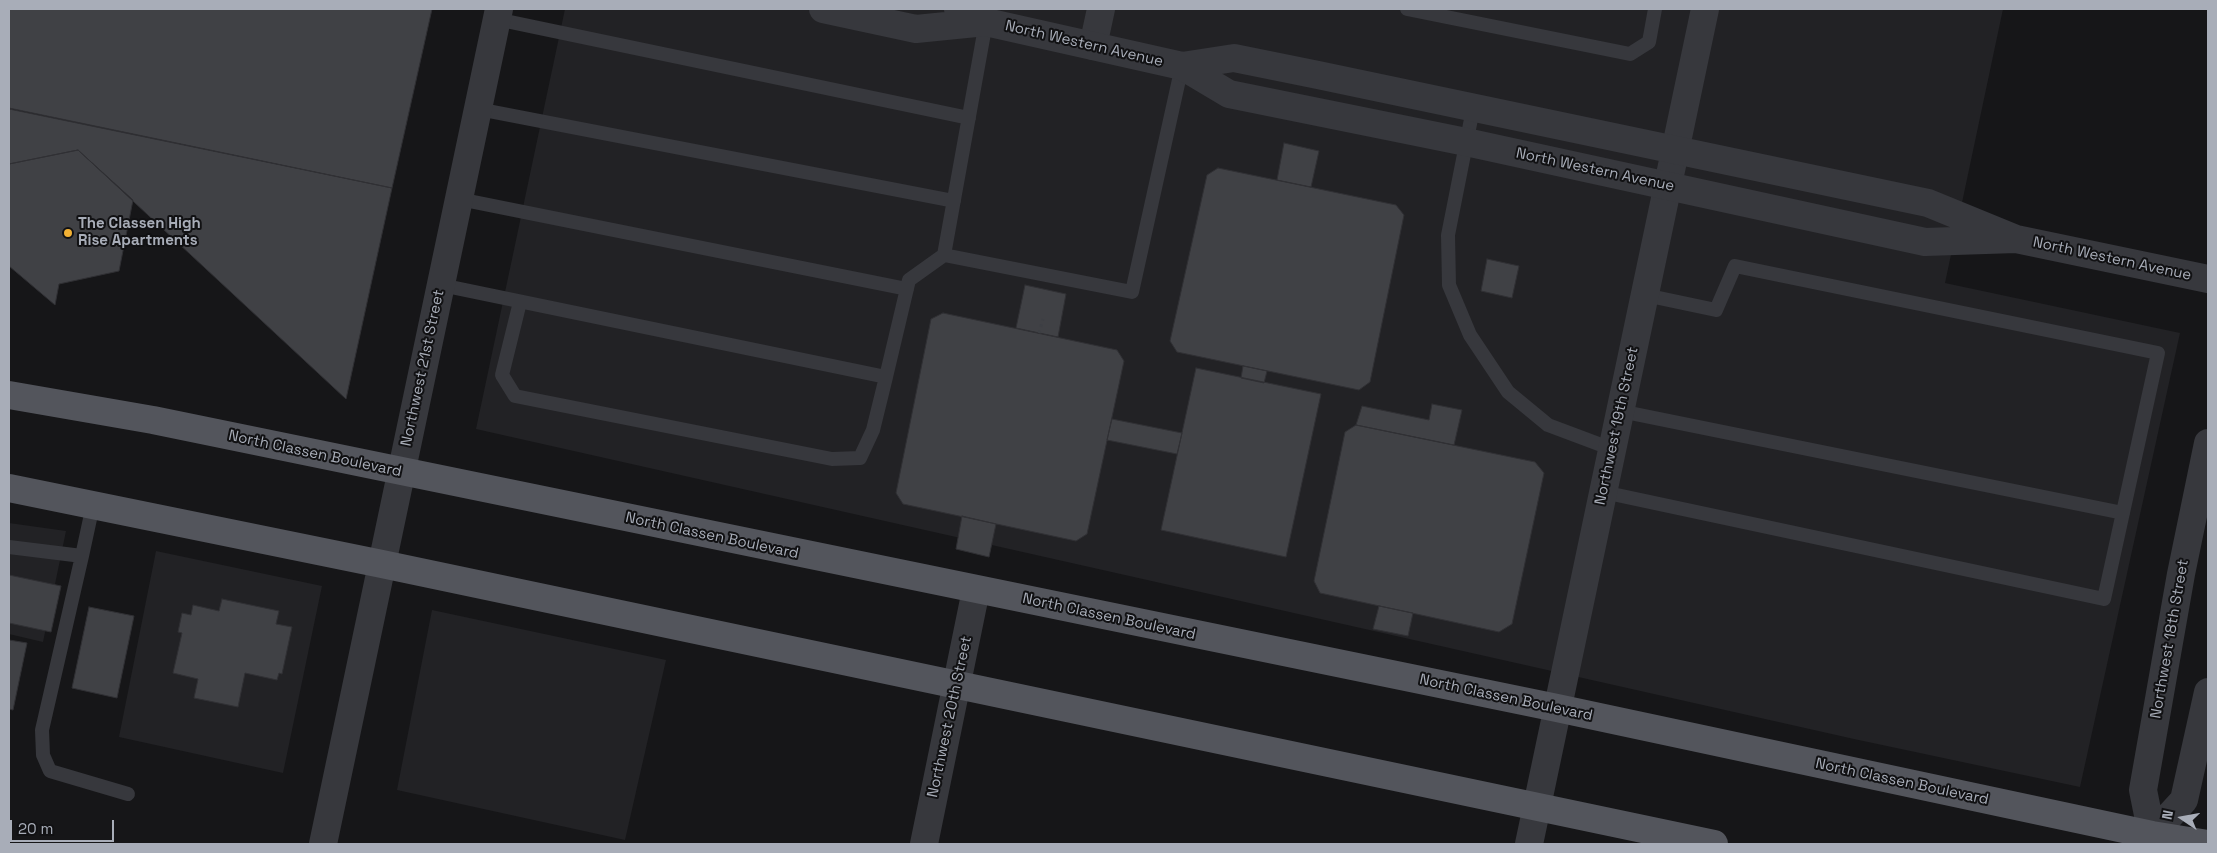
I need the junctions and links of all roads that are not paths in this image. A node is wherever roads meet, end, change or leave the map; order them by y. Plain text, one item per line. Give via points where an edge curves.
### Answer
1 (823, 9) edge
2 (958, 9) edge
3 (1101, 9) edge
4 (1407, 9) edge
5 (1655, 9) edge
6 (1705, 9) edge
7 (498, 14) edge
8 (986, 22) junction
9 (1093, 46) junction
10 (1182, 66) junction
11 (478, 109) junction
12 (1473, 109) junction
13 (969, 118) junction
14 (1466, 142) junction
15 (1674, 150) junction
16 (1667, 186) junction
17 (459, 199) junction
18 (954, 201) junction
19 (2016, 239) junction
20 (944, 255) junction
21 (2208, 279) edge
22 (441, 285) junction
23 (907, 289) junction
24 (1645, 296) junction
25 (520, 302) junction
26 (886, 377) junction
27 (9, 395) edge
28 (1620, 411) junction
29 (2208, 443) edge
30 (1612, 450) junction
31 (401, 472) junction
32 (9, 488) edge
33 (1603, 492) junction
34 (93, 505) junction
35 (2201, 513) edge
36 (2122, 514) junction
37 (9, 547) edge
38 (82, 556) junction
39 (382, 564) junction
40 (976, 590) junction
41 (957, 685) junction
42 (2208, 692) edge
43 (1558, 708) junction
44 (128, 794) dead end
45 (1536, 808) junction
46 (2151, 840) edge
47 (323, 844) edge
48 (924, 844) edge
49 (1528, 844) edge
50 (1714, 844) edge
51 (2208, 844) edge

1 - 8 street, North Western Avenue via 916,29
2 - 8 street, North Western Avenue
3 - 9 street
4 - 5 lane via 1630,54 1649,42
6 - 15 street, Northwest 19th Street
7 - 11 street, Northwest 21st Street
7 - 13 lane
8 - 9 street, North Western Avenue
8 - 13 lane
9 - 10 street, North Western Avenue
10 - 12 street, North Western Avenue via 1234,58
10 - 14 street, North Western Avenue via 1229,94
10 - 20 lane via 1132,292
11 - 17 street, Northwest 21st Street
11 - 18 lane
12 - 14 lane
12 - 15 street, North Western Avenue
13 - 18 lane
14 - 16 street, North Western Avenue
14 - 30 lane via 1448,235 1449,285 1470,335 1508,392 1548,425
15 - 16 street, Northwest 19th Street
15 - 19 street, North Western Avenue via 1928,204
16 - 19 street, North Western Avenue via 1926,242
16 - 24 street, Northwest 19th Street
17 - 22 street, Northwest 21st Street
17 - 23 lane
18 - 20 lane
19 - 21 street, North Western Avenue
20 - 23 lane via 909,280
22 - 25 lane
22 - 31 street, Northwest 21st Street
23 - 26 lane
24 - 28 street, Northwest 19th Street
24 - 36 lane via 1716,310 1735,266 2158,353
25 - 26 lane
25 - 26 lane via 502,376 515,396 832,459 860,458 873,430
27 - 31 main road, North Classen Boulevard via 153,420
28 - 30 street, Northwest 19th Street
28 - 36 lane
29 - 35 street, Northwest 18th Street
30 - 33 street, Northwest 19th Street
31 - 39 street, Northwest 21st Street
31 - 40 main road, North Classen Boulevard
32 - 34 main road
33 - 36 lane via 2104,599
33 - 43 street, Northwest 19th Street
34 - 38 lane
34 - 39 main road
35 - 46 street, Northwest 18th Street via 2143,790
37 - 38 lane
38 - 44 lane via 42,730 43,755 50,771
39 - 41 main road
39 - 47 street, Northwest 21st Street
40 - 41 street, Northwest 20th Street
40 - 43 main road, North Classen Boulevard
41 - 45 main road
41 - 48 street, Northwest 20th Street
42 - 46 street via 2184,800
43 - 45 street, Northwest 19th Street
43 - 46 main road, North Classen Boulevard
45 - 49 street, Northwest 19th Street
45 - 50 main road
46 - 51 main road, North Classen Boulevard

